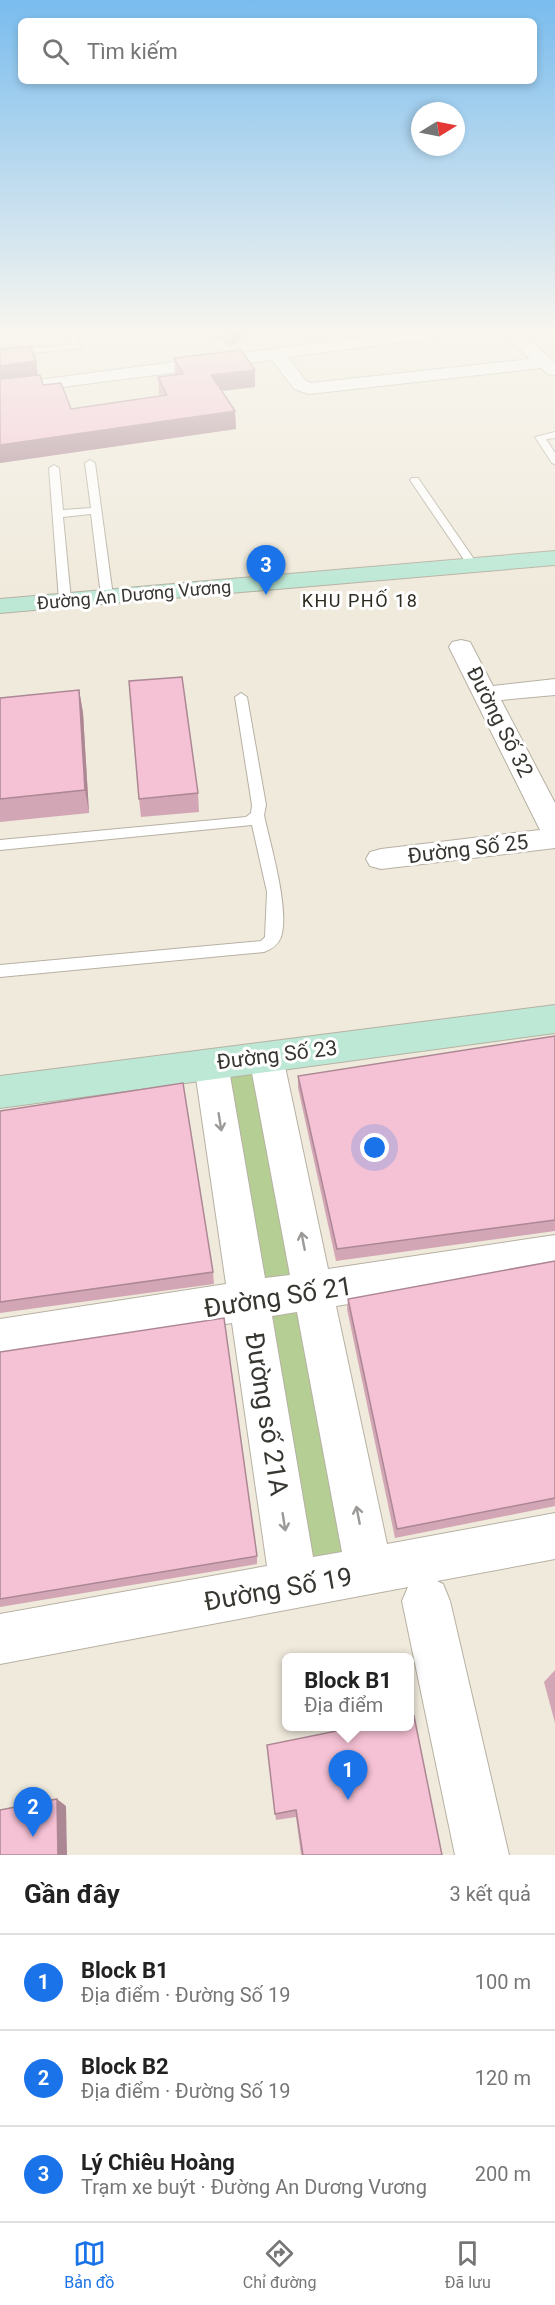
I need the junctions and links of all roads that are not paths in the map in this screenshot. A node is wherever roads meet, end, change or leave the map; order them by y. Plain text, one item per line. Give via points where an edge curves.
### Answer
1 (555, 435) edge
2 (555, 461) edge
3 (90, 463) dead end
4 (54, 468) dead end
5 (415, 480) dead end
6 (96, 510) junction
7 (58, 514) junction
8 (555, 558) edge
9 (473, 565) junction
10 (107, 596) junction
11 (65, 600) junction
12 (0, 606) edge
13 (461, 647) dead end
14 (555, 687) edge
15 (487, 694) junction
16 (241, 697) dead end
17 (257, 815) junction
18 (555, 831) edge
19 (555, 838) edge
20 (0, 844) edge
21 (381, 859) dead end
22 (0, 971) edge
23 (555, 1019) edge
24 (266, 1057) junction
25 (211, 1064) junction
26 (0, 1092) edge
27 (555, 1252) edge
28 (313, 1291) junction
29 (249, 1302) junction
30 (0, 1339) edge
31 (555, 1536) edge
32 (369, 1572) junction
33 (294, 1586) junction
34 (426, 1601) dead end
35 (0, 1639) edge
36 (482, 1855) edge

1 - 2 lane via 540,437
3 - 6 lane
4 - 7 lane
5 - 9 lane
6 - 7 lane
6 - 10 lane
7 - 11 lane
8 - 9 main road, Đường An Dương Vương
9 - 10 main road, Đường An Dương Vương
10 - 11 main road, Đường An Dương Vương
11 - 12 main road, Đường An Dương Vương
13 - 15 street, Đường Số 32
14 - 15 street
15 - 18 street, Đường Số 32
16 - 17 lane via 259,805
17 - 20 lane via 249,821
17 - 22 lane via 274,892 274,935 264,946
19 - 21 street, Đường Số 25
23 - 24 main road, Đường Số 23
24 - 25 main road, Đường Số 23
28 -> 24 street
25 - 26 main road, Đường Số 23
25 -> 29 street, Đường số 21A
27 - 28 street, Đường Số 21
28 - 29 street, Đường Số 21
32 -> 28 street
29 - 30 street, Đường Số 21
29 -> 33 street, Đường số 21A
31 - 32 street, Đường Số 19
32 - 33 street, Đường Số 19
33 - 35 street, Đường Số 19
34 - 36 street

